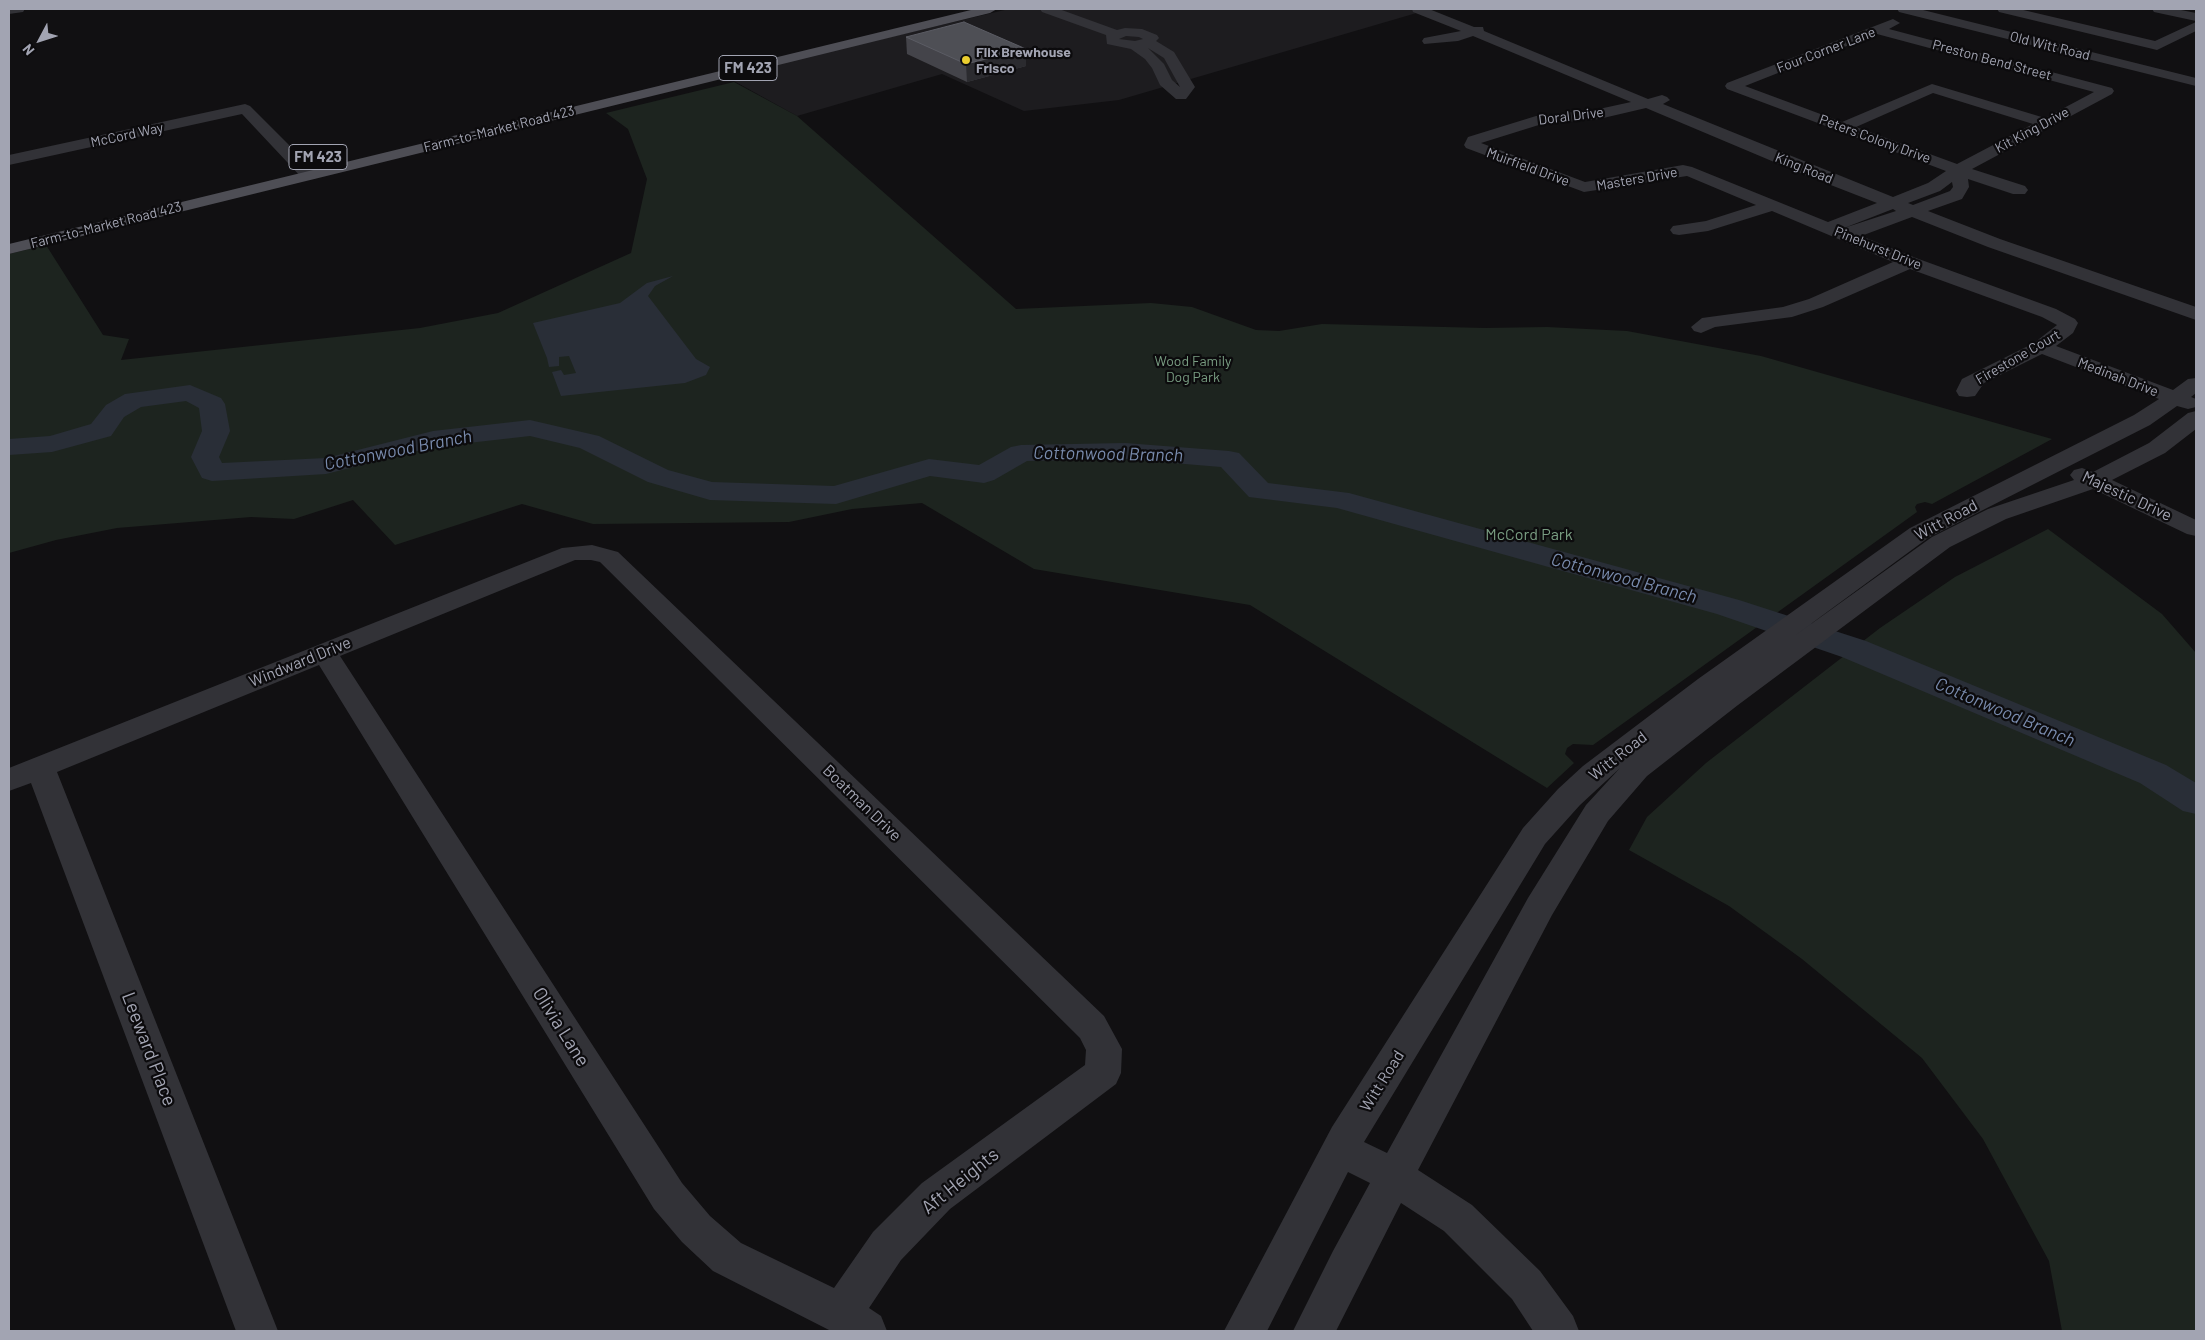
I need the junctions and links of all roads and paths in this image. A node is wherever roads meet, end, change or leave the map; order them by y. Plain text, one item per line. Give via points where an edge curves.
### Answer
1 (18, 9) edge
2 (938, 9) edge
3 (990, 9) edge
4 (1047, 9) edge
5 (1070, 9) edge
6 (1418, 9) edge
7 (1439, 9) edge
8 (1904, 9) edge
9 (2004, 9) edge
10 (2159, 9) edge
11 (9, 10) edge
12 (1920, 13) junction
13 (2196, 17) edge
14 (2196, 26) edge
15 (1480, 30) junction
16 (1877, 30) junction
17 (1451, 38) junction
18 (1429, 42) dead end
19 (1479, 49) dead end
20 (657, 76) dead end
21 (2196, 82) edge
22 (628, 83) dead end
23 (1732, 86) joint
24 (2107, 91) joint
25 (1654, 102) junction
26 (2045, 123) junction
27 (1844, 127) junction
28 (1472, 145) joint
29 (9, 160) edge
30 (296, 162) junction
31 (277, 167) dead end
32 (1958, 170) junction
33 (1689, 171) joint
34 (309, 175) junction
35 (1584, 186) joint
36 (2019, 190) dead end
37 (1774, 205) junction
38 (1910, 205) junction
39 (1678, 230) dead end
40 (1838, 232) junction
41 (9, 249) edge
42 (1909, 262) junction
43 (2196, 302) edge
44 (2196, 314) edge
45 (2068, 323) joint
46 (1701, 326) dead end
47 (2040, 347) junction
48 (2196, 384) edge
49 (1967, 392) dead end
50 (2186, 403) edge
51 (2196, 418) edge
52 (2058, 463) junction
53 (2093, 481) junction
54 (2196, 528) edge
55 (1942, 530) junction
56 (592, 552) joint
57 (324, 652) junction
58 (1718, 692) junction
59 (24, 774) edge
60 (1103, 1073) joint
61 (1340, 1148) junction
62 (1394, 1176) junction
63 (854, 1322) edge
64 (258, 1331) edge
65 (1246, 1331) edge
66 (1314, 1331) edge
67 (1558, 1331) edge

1 - 11 street
2 - 20 main road, FM 423
3 - 34 main road, Farm-to-Market Road 423 / FM 423
4 - 5 street via 1138,40
6 - 15 street, King Road
7 - 15 street, King Road
8 - 12 street, Old Witt Road
9 - 14 street via 2157,46
10 - 13 street
12 - 16 street, Four Corner Lane
12 - 21 street, Old Witt Road
15 - 17 street
15 - 25 street, King Road
16 - 23 street, Four Corner Lane
16 - 24 street, Preston Bend Street
17 - 18 street
17 - 19 street
22 - 30 main road, Farm-to-Market Road 423 / FM 423
23 - 27 street, Peters Colony Drive
24 - 26 street, Kit King Drive
25 - 28 street, Doral Drive via 1599,114 1541,119 1474,140
25 - 38 street, King Road
26 - 27 street via 1932,88
26 - 32 street, Kit King Drive
27 - 32 street, Peters Colony Drive
28 - 35 street, Muirfield Drive
29 - 30 street, McCord Way via 245,109
30 - 31 main road, Farm-to-Market Road 423 / FM 423
30 - 34 street
32 - 36 street, Peters Colony Drive
32 - 38 street via 1961,187 1956,195
33 - 35 street, Masters Drive
33 - 37 street, Pinehurst Drive
34 - 41 main road, Farm-to-Market Road 423 / FM 423
37 - 39 street via 1708,226
37 - 40 street, Pinehurst Drive
38 - 40 street
38 - 43 street, King Road
38 - 44 street, King Road via 1994,243
40 - 42 street, Pinehurst Drive
42 - 45 street, Pinehurst Drive via 2049,313
42 - 46 street via 1816,303 1785,312 1708,322
45 - 47 street, Firestone Court via 2066,329
47 - 49 street, Firestone Court via 1977,379
47 - 50 street, Medinah Drive
48 - 50 street, Witt Road
50 - 52 street, Witt Road via 2142,420
51 - 53 street, Witt Road via 2157,448
52 - 53 street, Majestic Drive
52 - 55 street, Witt Road
53 - 54 street, Majestic Drive
53 - 55 street, Witt Road
55 - 58 street, Witt Road via 1907,565
56 - 57 street, Windward Drive via 571,554
56 - 60 street, Boatman Drive via 609,556 1092,1027 1104,1049
57 - 59 street, Windward Drive
57 - 63 street, Olivia Lane via 668,1196 696,1229 727,1257
58 - 61 street, Witt Road via 1594,774 1534,836
58 - 62 street, Witt Road via 1597,813 1514,952
59 - 64 street, Leeward Place
60 - 63 street, Aft Heights via 936,1196 886,1246
61 - 62 street
61 - 65 street, Witt Road
62 - 66 street, Witt Road
62 - 67 street via 1458,1218 1526,1285

